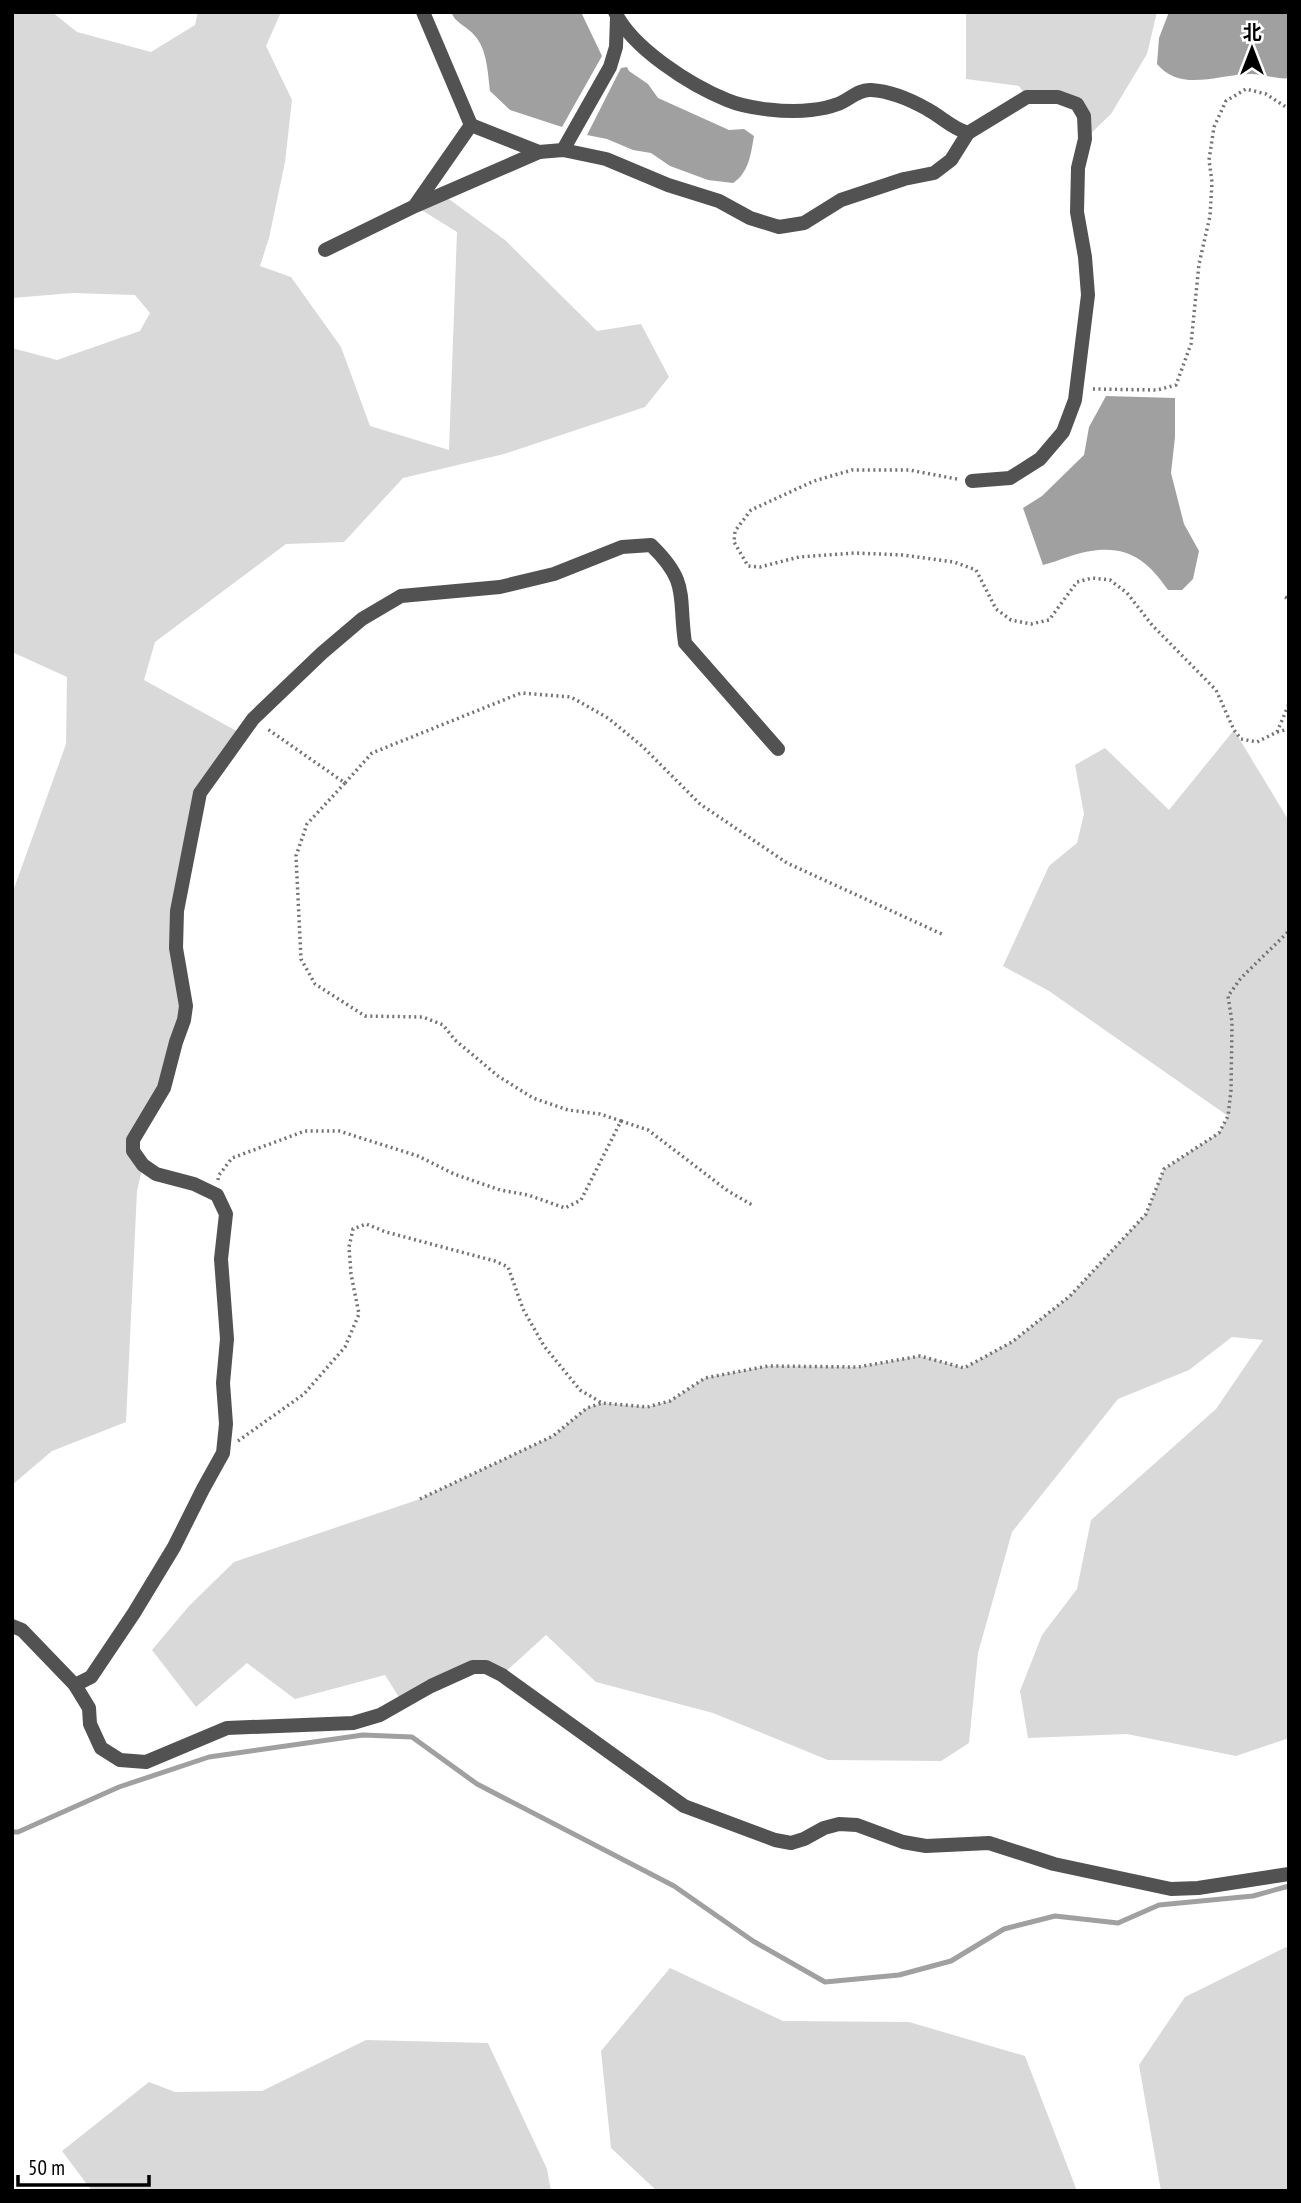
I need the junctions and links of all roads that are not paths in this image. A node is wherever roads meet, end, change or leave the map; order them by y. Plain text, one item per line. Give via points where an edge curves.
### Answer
1 (423, 12) edge
2 (616, 15) edge
3 (471, 125) junction
4 (968, 133) junction
5 (563, 150) junction
6 (539, 152) junction
7 (415, 206) junction
8 (325, 250) dead end
9 (972, 481) road end
10 (778, 749) dead end
11 (12, 1626) edge
12 (75, 1685) junction
13 (1289, 1874) edge

1 - 3 street
2 - 4 street via 638,45 728,100 810,111 839,104 868,89 928,109
2 - 5 street via 616,47 610,67
3 - 6 street
3 - 7 street
4 - 5 street via 951,160 934,173 841,200 804,223 779,227 606,159
4 - 9 street via 1027,97 1058,97 1077,104 1084,116 1077,212 1088,295 1075,400 1063,432 1040,459 1010,478
5 - 6 street
6 - 7 street
7 - 8 street
10 - 12 street via 685,643 682,590 670,564 651,545 622,547 554,574 500,587 401,596 362,619 253,719 200,793 177,911 184,1020 164,1088 133,1140 133,1151 143,1165 217,1195 226,1214 223,1453 134,1612 91,1677
11 - 12 street via 22,1630
12 - 13 street via 89,1708 90,1724 101,1748 120,1760 146,1762 227,1728 353,1723 380,1715 472,1667 486,1667 684,1806 775,1840 791,1843 824,1828 857,1825 926,1846 989,1843 1054,1864 1171,1889

